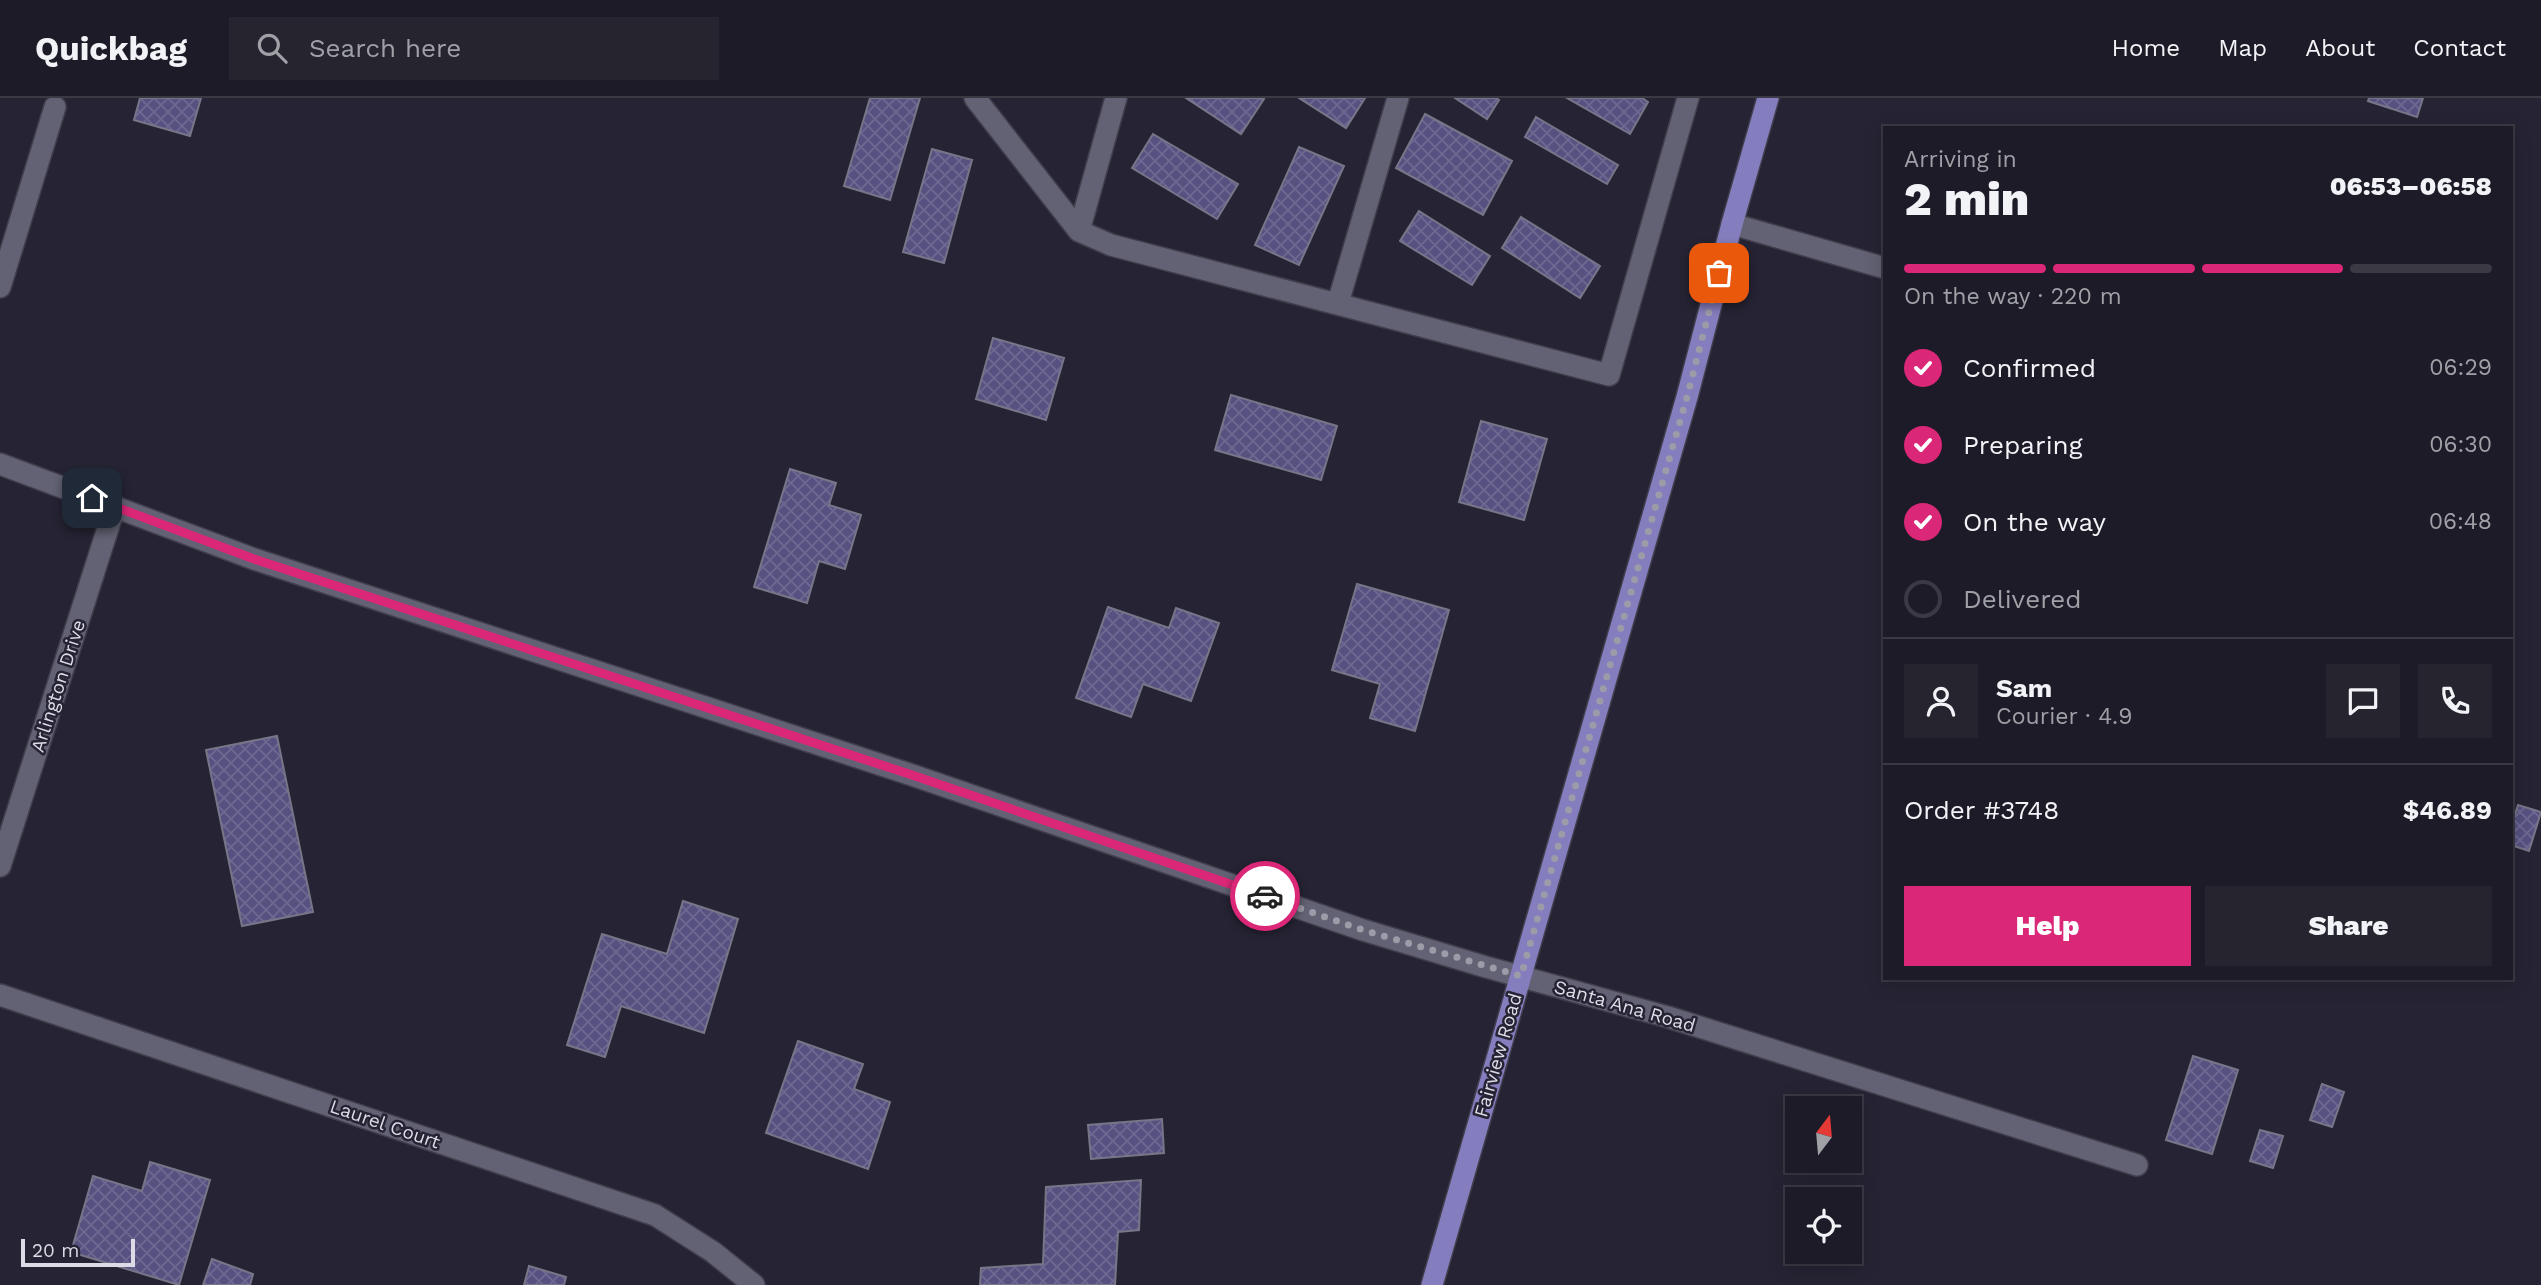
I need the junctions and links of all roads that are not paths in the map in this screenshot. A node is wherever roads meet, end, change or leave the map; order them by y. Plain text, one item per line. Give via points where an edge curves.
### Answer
1 (975, 98) edge
2 (1116, 98) edge
3 (1398, 98) edge
4 (1688, 98) edge
5 (1768, 98) edge
6 (55, 107) dead end
7 (1732, 224) junction
8 (1079, 231) junction
9 (1883, 267) edge
10 (0, 287) edge
11 (1338, 303) junction
12 (0, 464) edge
13 (115, 506) junction
14 (0, 866) edge
15 (1521, 976) junction
16 (0, 995) edge
17 (2137, 1165) dead end
18 (754, 1285) edge
19 (1432, 1285) edge

1 - 8 street
2 - 8 street
3 - 11 street
4 - 11 street via 1609,375
5 - 7 main road, Fairview Road
6 - 10 street
7 - 9 street
7 - 15 main road, Fairview Road
8 - 11 street via 1111,245
12 - 13 street, Santa Ana Road
13 - 14 street, Arlington Drive
13 - 15 street, Santa Ana Road via 254,559 912,775 1363,930
15 - 17 street, Santa Ana Road via 1668,1017
15 - 19 main road, Fairview Road
16 - 18 street, Laurel Court via 655,1215

